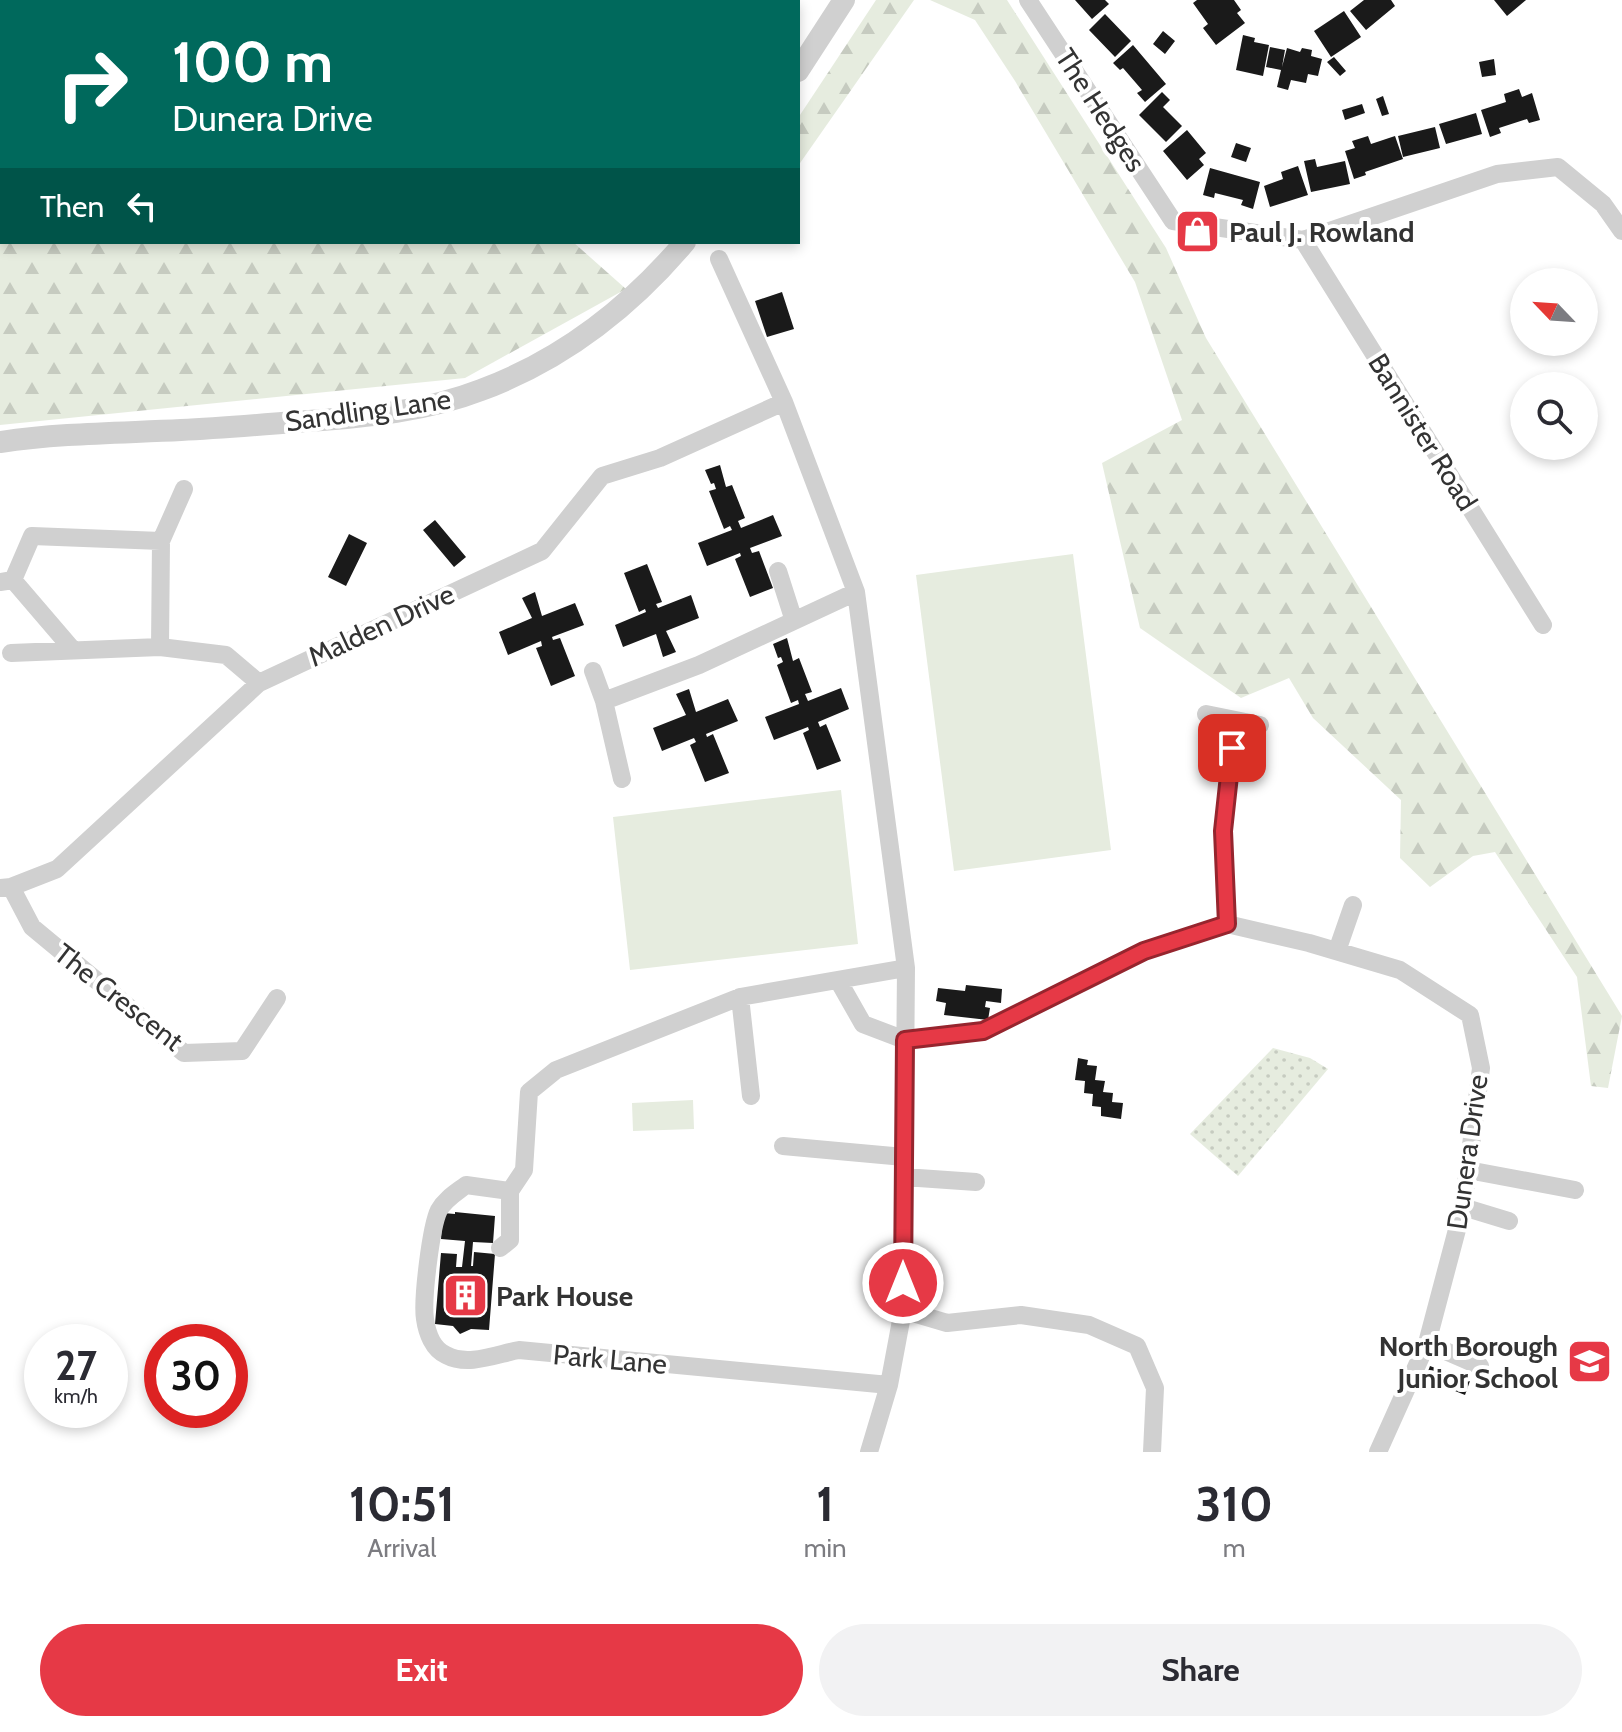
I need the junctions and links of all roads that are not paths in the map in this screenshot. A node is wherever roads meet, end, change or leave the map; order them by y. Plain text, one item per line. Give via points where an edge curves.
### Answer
1 (419, 0) edge
2 (443, 0) edge
3 (844, 0) edge
4 (1028, 0) edge
5 (800, 68) edge
6 (1622, 231) edge
7 (1303, 240) junction
8 (683, 244) edge
9 (719, 259) dead end
10 (784, 402) junction
11 (0, 442) edge
12 (184, 489) dead end
13 (161, 541) junction
14 (778, 571) dead end
15 (7, 581) edge
16 (856, 592) junction
17 (794, 621) junction
18 (1543, 625) dead end
19 (160, 647) junction
20 (73, 650) junction
21 (11, 653) dead end
22 (593, 671) dead end
23 (259, 683) junction
24 (604, 701) junction
25 (1206, 714) dead end
26 (1235, 720) junction
27 (1260, 725) dead end
28 (622, 779) dead end
29 (5, 888) edge
30 (1353, 905) dead end
31 (1227, 924) junction
32 (1337, 951) junction
33 (906, 968) junction
34 (838, 980) junction
35 (740, 997) junction
36 (277, 998) dead end
37 (905, 1040) junction
38 (751, 1096) dead end
39 (783, 1146) dead end
40 (904, 1157) junction
41 (1468, 1170) junction
42 (904, 1177) junction
43 (976, 1182) dead end
44 (1575, 1190) dead end
45 (510, 1191) junction
46 (1463, 1207) junction
47 (1509, 1221) dead end
48 (500, 1248) dead end
49 (903, 1310) junction
50 (1427, 1343) junction
51 (1480, 1366) dead end
52 (889, 1385) junction
53 (869, 1452) edge
54 (1152, 1452) edge
55 (1378, 1452) edge

1 - 2 street
3 - 5 street
4 - 7 street, The Hedges via 1173,221
6 - 7 street via 1603,204 1558,167 1497,174
7 - 18 street, Bannister Road
8 - 11 street, Sandling Lane via 638,294 593,330 481,390 409,409 341,419
9 - 10 street
10 - 16 street
10 - 23 street, Malden Drive via 660,458 602,476 542,551
12 - 13 street
13 - 15 street via 32,536
13 - 19 street
14 - 17 street
15 - 20 street
16 - 17 street
16 - 33 street
17 - 24 street
19 - 20 street
19 - 23 street via 226,655
20 - 21 street
22 - 24 street
23 - 29 street, Malden Drive via 57,869
24 - 28 street
25 - 26 street
26 - 27 street
26 - 31 street via 1223,831
29 - 36 street, The Crescent via 32,927 184,1053 242,1051
30 - 32 street
31 - 32 street, Dunera Drive
31 - 37 street via 1144,951 983,1031
32 - 41 street, Dunera Drive via 1400,970 1470,1015 1481,1068
33 - 34 street
33 - 37 street
34 - 35 street
34 - 37 street via 863,1024
35 - 38 street
35 - 45 street via 556,1070 529,1092 524,1170
37 - 40 street
39 - 40 street
40 - 42 street
41 - 44 street
41 - 46 street, Dunera Drive
42 - 43 street
42 - 49 street
45 - 48 street via 510,1240
45 - 52 street, Park Lane via 466,1185 439,1210 425,1318 431,1342 447,1356 475,1360 519,1350
46 - 47 street
46 - 50 street, Dunera Drive
49 - 52 street
49 - 54 street via 947,1323 1021,1315 1089,1325 1137,1346 1155,1388
50 - 51 street
50 - 55 street, Dunera Drive
52 - 53 street

